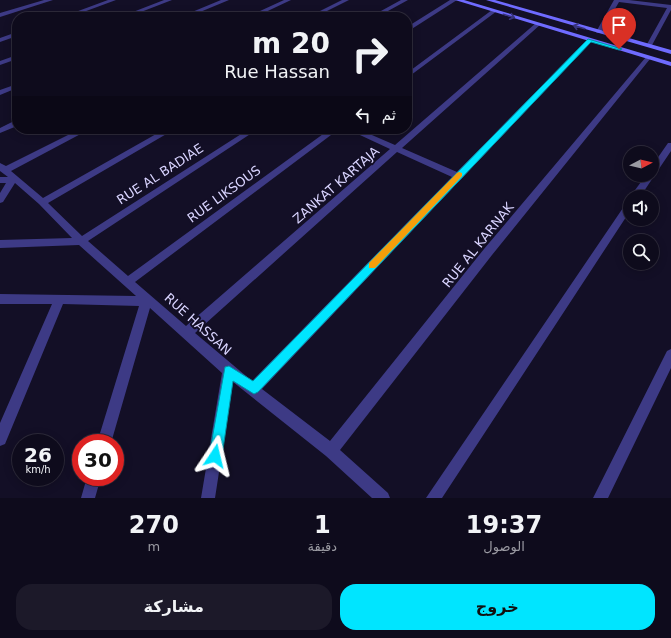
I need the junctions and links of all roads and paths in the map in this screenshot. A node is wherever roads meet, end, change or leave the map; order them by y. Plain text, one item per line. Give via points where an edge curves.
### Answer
1 (50, 0) edge
2 (113, 0) edge
3 (169, 0) edge
4 (226, 0) edge
5 (288, 0) edge
6 (346, 0) edge
7 (405, 0) edge
8 (454, 0) edge
9 (458, 0) edge
10 (489, 0) edge
11 (516, 0) edge
12 (617, 0) edge
13 (506, 5) junction
14 (671, 7) edge
15 (80, 12) edge
16 (137, 12) edge
17 (196, 12) edge
18 (261, 12) edge
19 (321, 12) edge
20 (382, 12) edge
21 (494, 12) junction
22 (0, 15) edge
23 (538, 24) junction
24 (412, 27) edge
25 (599, 32) junction
26 (12, 36) edge
27 (0, 40) edge
28 (590, 40) junction
29 (649, 46) junction
30 (671, 52) edge
31 (648, 58) junction
32 (12, 59) edge
33 (0, 63) edge
34 (671, 64) edge
35 (412, 72) edge
36 (12, 88) edge
37 (0, 93) edge
38 (12, 125) edge
39 (0, 130) edge
40 (77, 134) edge
41 (162, 134) edge
42 (246, 134) edge
43 (327, 134) edge
44 (363, 134) edge
45 (671, 145) edge
46 (397, 148) junction
47 (659, 162) edge
48 (6, 175) edge
49 (458, 176) junction
50 (0, 200) edge
51 (42, 202) junction
52 (623, 214) edge
53 (81, 241) junction
54 (0, 244) edge
55 (128, 281) junction
56 (0, 299) edge
57 (60, 299) junction
58 (146, 299) junction
59 (187, 333) junction
60 (671, 355) edge
61 (229, 371) junction
62 (254, 388) junction
63 (107, 434) edge
64 (0, 440) edge
65 (331, 451) junction
66 (91, 486) edge
67 (88, 498) edge
68 (208, 498) edge
69 (380, 498) edge
70 (433, 498) edge
71 (600, 498) edge

1 - 22 street
2 - 15 street
3 - 16 street
4 - 17 street
5 - 18 street
6 - 19 street
7 - 20 street
8 - 24 street
9 - 21 main road
10 - 13 main road
11 - 13 main road
12 - 14 street
12 - 25 street
25 -> 13 main road
14 - 29 street
21 -> 23 main road
21 - 35 street
23 - 28 main road
23 - 46 street, ZANKAT KARTAJA
25 - 29 main road
26 - 27 street
28 - 31 main road
28 - 49 street
29 - 30 main road
31 - 34 main road
31 - 65 street, RUE AL KARNAK via 488,252
32 - 33 street
36 - 37 street
38 - 39 street
40 - 48 street
41 - 51 street
42 - 53 street, RUE AL BADIAE
43 - 55 street, RUE LIKSOUS
44 - 46 street
45 - 47 street
46 - 49 street
46 - 59 street, ZANKAT KARTAJA
48 - 50 street
48 - 51 street, RUE HASSAN
49 - 62 street
51 - 53 street, RUE HASSAN
52 - 70 street
53 - 54 street
53 - 55 street, RUE HASSAN
55 - 58 street, RUE HASSAN
56 - 57 street
57 - 58 street
57 - 64 street
58 - 59 street, RUE HASSAN
58 - 63 street
59 - 61 street, RUE HASSAN
60 - 71 street
61 - 62 street, RUE HASSAN
61 - 68 street
62 - 65 street, RUE HASSAN
65 - 69 street, RUE HASSAN
66 - 67 street

